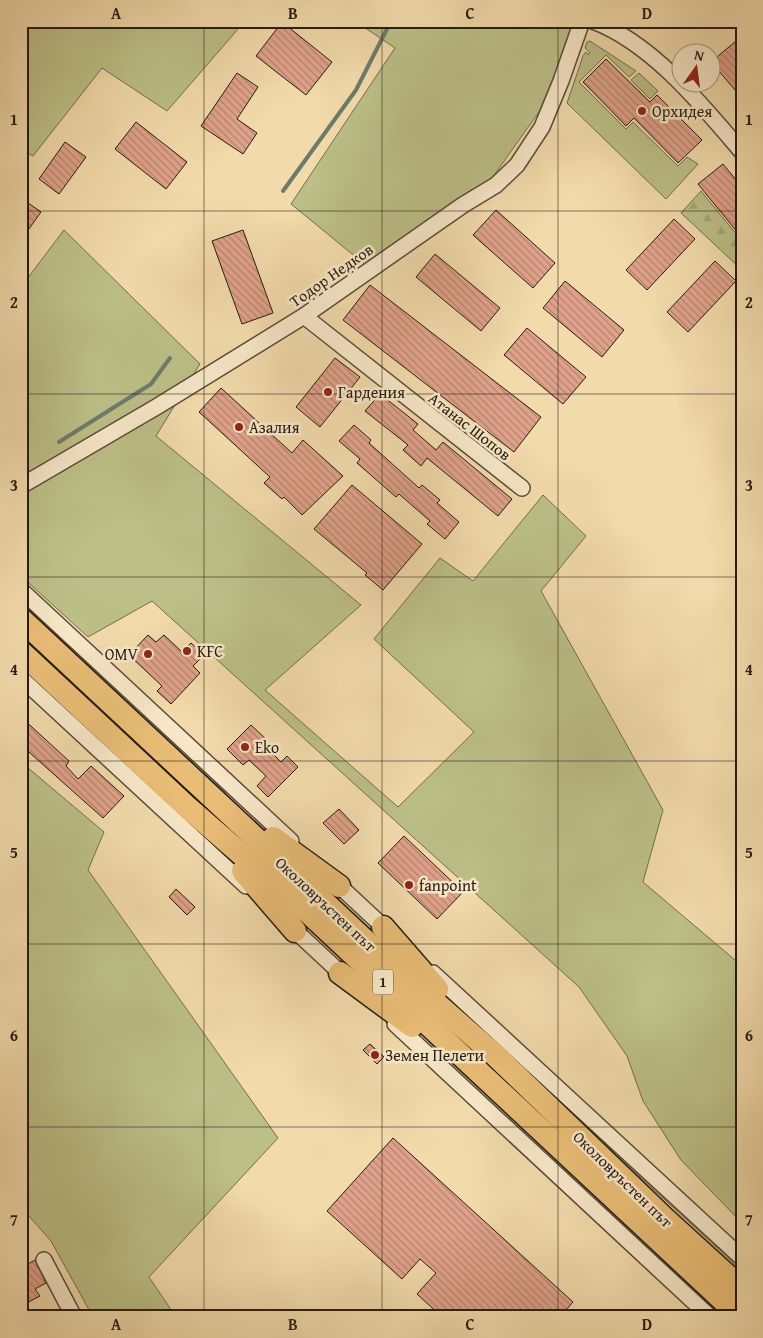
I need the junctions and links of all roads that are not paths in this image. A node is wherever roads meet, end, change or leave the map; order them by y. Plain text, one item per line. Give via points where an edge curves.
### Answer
1 (582, 21) edge
2 (593, 21) edge
3 (742, 152) edge
4 (304, 316) junction
5 (21, 486) edge
6 (522, 488) dead end
7 (21, 590) edge
8 (21, 619) edge
9 (21, 652) edge
10 (21, 678) edge
11 (192, 779) junction
12 (186, 806) junction
13 (339, 886) junction
14 (383, 927) junction
15 (295, 931) junction
16 (340, 973) junction
17 (496, 1056) junction
18 (501, 1092) junction
19 (742, 1258) edge
20 (44, 1260) dead end
21 (742, 1289) edge
22 (74, 1317) edge
23 (710, 1317) edge
24 (741, 1317) edge

1 - 4 street, Тодор Недков via 549,112 517,165 496,185
2 - 3 street via 635,45 665,70
4 - 5 street, Тодор Недков
4 - 6 street, Атанас Шопов
7 - 13 street
8 - 11 highway, Околовръстен път / 1
9 - 12 highway, Околовръстен път / 1
10 - 15 street
11 - 13 highway
11 - 17 highway, Околовръстен път / 1 via 370,946
12 - 15 highway
12 - 18 highway, Околовръстен път / 1 via 310,914
13 - 14 street
14 - 17 highway
14 - 19 street
15 - 16 street
16 - 18 highway
16 - 23 street
17 - 21 highway, Околовръстен път / 1
18 - 24 highway, Околовръстен път / 1
20 - 22 street

